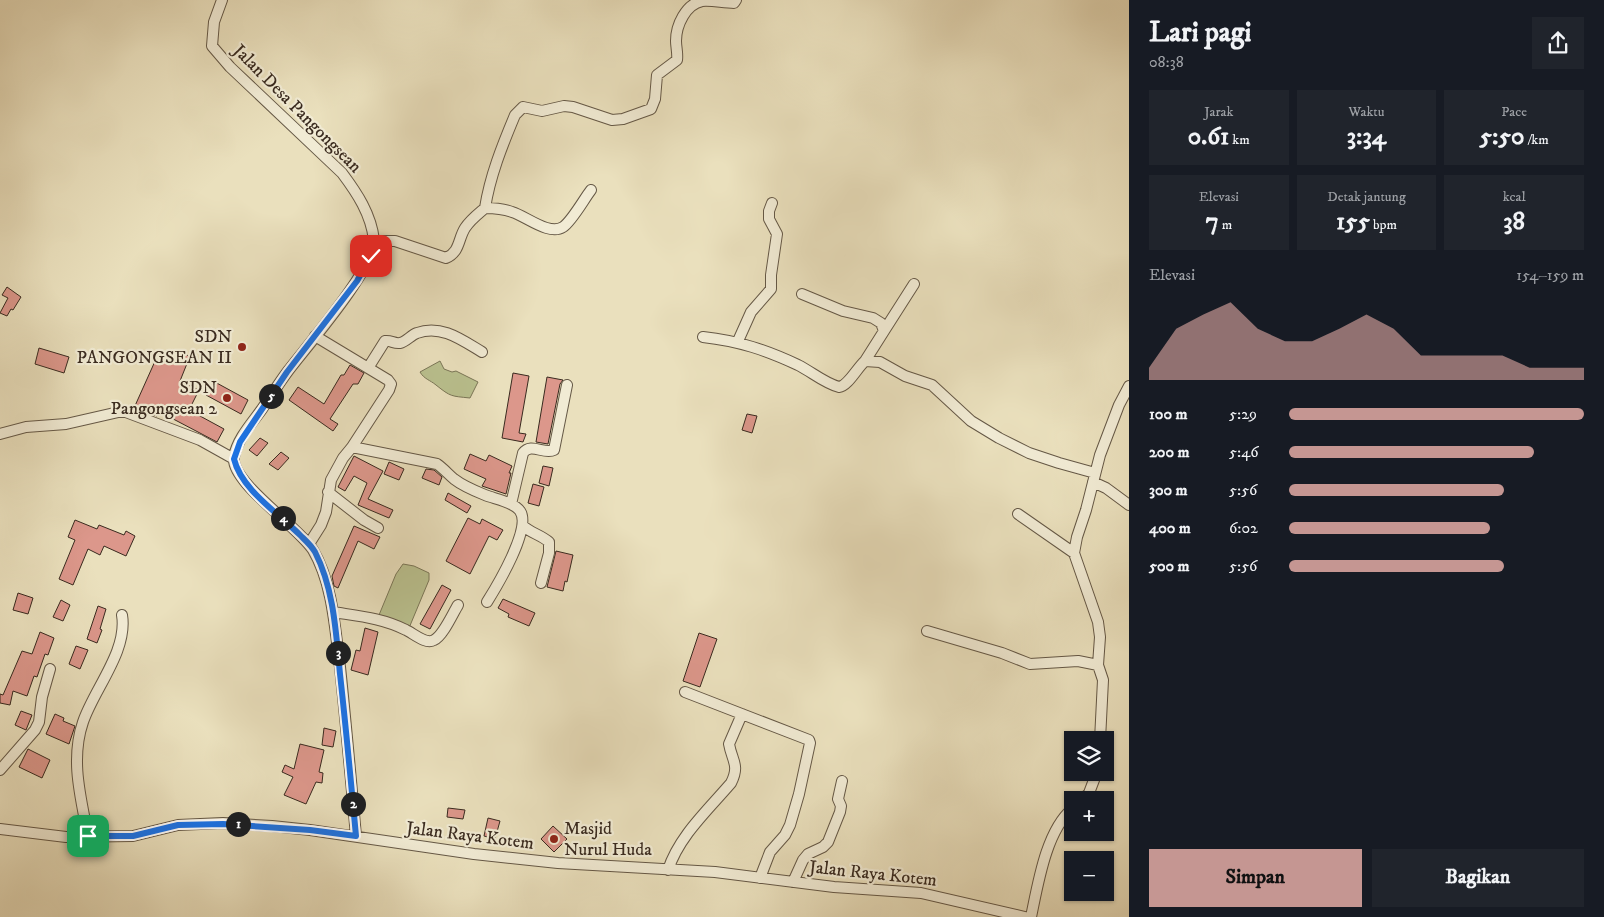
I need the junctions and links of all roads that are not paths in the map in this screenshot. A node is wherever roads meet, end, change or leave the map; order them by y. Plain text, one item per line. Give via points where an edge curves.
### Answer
1 (222, 0) edge
2 (736, 0) edge
3 (591, 190) dead end
4 (772, 203) dead end
5 (485, 208) junction
6 (374, 242) junction
7 (914, 284) dead end
8 (802, 294) dead end
9 (884, 331) junction
10 (315, 336) junction
11 (703, 337) dead end
12 (738, 341) junction
13 (482, 352) dead end
14 (865, 361) junction
15 (368, 368) junction
16 (567, 385) dead end
17 (1129, 386) edge
18 (0, 434) edge
19 (352, 447) junction
20 (234, 459) junction
21 (1094, 478) junction
22 (328, 492) junction
23 (511, 504) junction
24 (1129, 506) edge
25 (1018, 514) dead end
26 (523, 526) junction
27 (378, 528) dead end
28 (309, 544) junction
29 (1074, 553) junction
30 (541, 583) dead end
31 (487, 602) dead end
32 (458, 605) dead end
33 (334, 612) junction
34 (122, 615) dead end
35 (927, 631) dead end
36 (1098, 665) junction
37 (50, 669) dead end
38 (685, 692) dead end
39 (742, 714) junction
40 (1100, 731) edge
41 (0, 770) edge
42 (842, 781) dead end
43 (1064, 818) edge
44 (0, 829) edge
45 (88, 836) junction
46 (356, 836) junction
47 (668, 870) junction
48 (760, 878) junction
49 (793, 882) junction
50 (1025, 917) edge
51 (1031, 917) edge

1 - 6 street, Jalan Desa Pangongsean via 214,22 212,46 342,173 365,208
2 - 5 street via 734,3 702,1 694,4 684,15 677,29 677,60 658,75 656,99 651,110 612,120 573,106 549,110 523,107 519,110 497,160
3 - 5 street via 568,222 556,230 513,212
4 - 12 street via 770,219 777,234 770,289 752,312
5 - 6 street via 467,224 456,252 446,258 395,241
6 - 10 street via 371,256 357,281
7 - 9 street
8 - 9 street via 843,312 873,318 881,323
9 - 14 street
10 - 15 street
10 - 20 street via 240,442
11 - 12 street
12 - 14 street via 799,366 838,387 846,384
13 - 15 street via 451,334 428,330 414,334 402,343 385,341
14 - 21 street via 880,362 905,376 932,385 970,421 999,438
15 - 19 street via 391,384
16 - 23 street via 554,450 525,450
17 - 21 street via 1106,438
18 - 20 street via 123,411 200,440
19 - 22 street via 336,469
19 - 23 street via 437,464 473,490
20 - 28 street via 251,490
21 - 24 street
21 - 29 street
22 - 27 street
22 - 28 street via 326,512
23 - 26 street via 523,516
25 - 29 street
26 - 30 street via 549,542
26 - 31 street via 504,574
28 - 33 street via 323,573
29 - 36 street via 1098,622
32 - 33 street via 440,635 432,641 387,622
33 - 46 street
34 - 45 street via 123,624 115,654 80,733 77,781
35 - 36 street via 1030,664 1078,661
36 - 40 street via 1103,680
37 - 41 street via 39,722
38 - 39 street
39 - 47 street via 729,744 736,765 733,779 673,853
39 - 48 street via 807,738 810,743 790,825 770,852
42 - 49 street via 838,799 840,812 828,842 808,854
43 - 51 street via 1038,884
44 - 45 street, Jalan Raya Kotem via 66,837
45 - 46 street, Jalan Raya Kotem via 133,836 178,825 223,824
46 - 47 street, Jalan Raya Kotem via 474,854
47 - 48 street, Jalan Raya Kotem
48 - 49 street, Jalan Raya Kotem
49 - 50 street, Jalan Raya Kotem via 921,893

